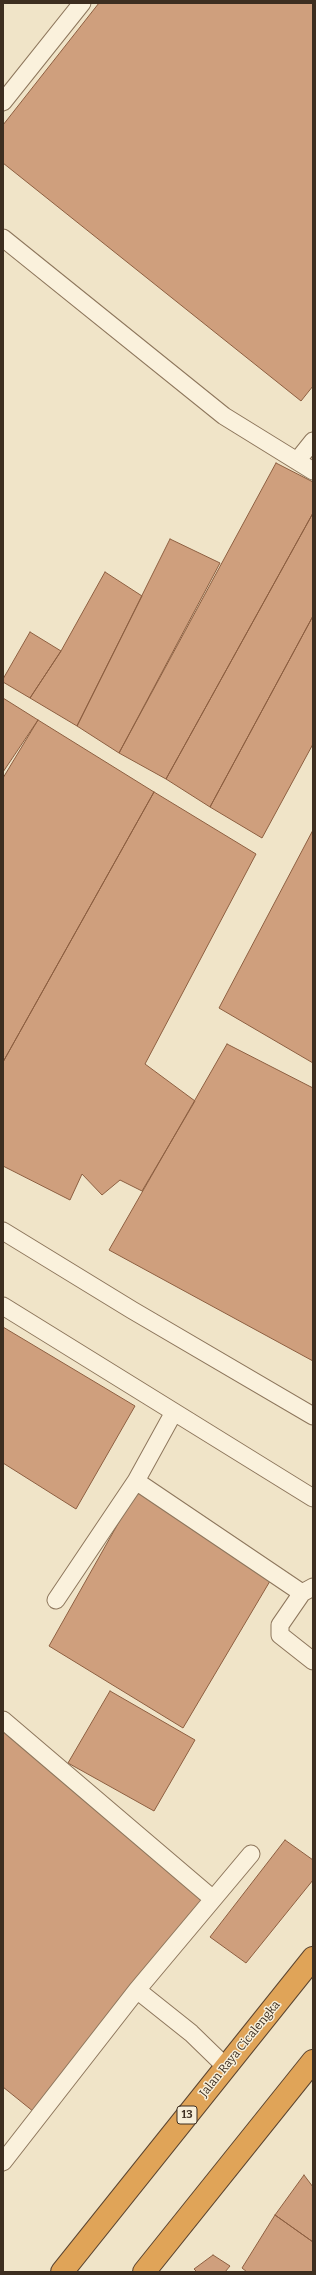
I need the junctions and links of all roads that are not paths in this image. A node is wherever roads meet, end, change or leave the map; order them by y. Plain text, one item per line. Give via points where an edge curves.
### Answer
1 (82, 3) edge
2 (3, 102) edge
3 (3, 238) edge
4 (313, 441) edge
5 (297, 461) junction
6 (313, 471) edge
7 (3, 1231) edge
8 (3, 1306) edge
9 (174, 1412) junction
10 (313, 1416) edge
11 (136, 1481) junction
12 (313, 1498) edge
13 (308, 1590) edge
14 (56, 1600) dead end
15 (313, 1661) edge
16 (3, 1720) edge
17 (251, 1854) dead end
18 (213, 1899) junction
19 (313, 1958) edge
20 (137, 1990) junction
21 (313, 2061) edge
22 (226, 2067) junction
23 (3, 2162) edge
24 (62, 2272) edge
25 (144, 2272) edge

1 - 2 lane
3 - 5 lane via 224,416
4 - 5 lane
5 - 6 lane
7 - 10 lane
8 - 9 lane
9 - 11 lane
9 - 12 lane
11 - 13 lane
11 - 14 lane
13 - 15 lane via 280,1625 280,1635
16 - 18 lane
17 - 18 lane
18 - 20 lane
19 - 22 highway, Jalan Raya Cicalengka / 13
20 - 22 lane via 191,2033
20 - 23 lane
21 - 25 highway
22 - 24 highway, Jalan Raya Cicalengka / 13

